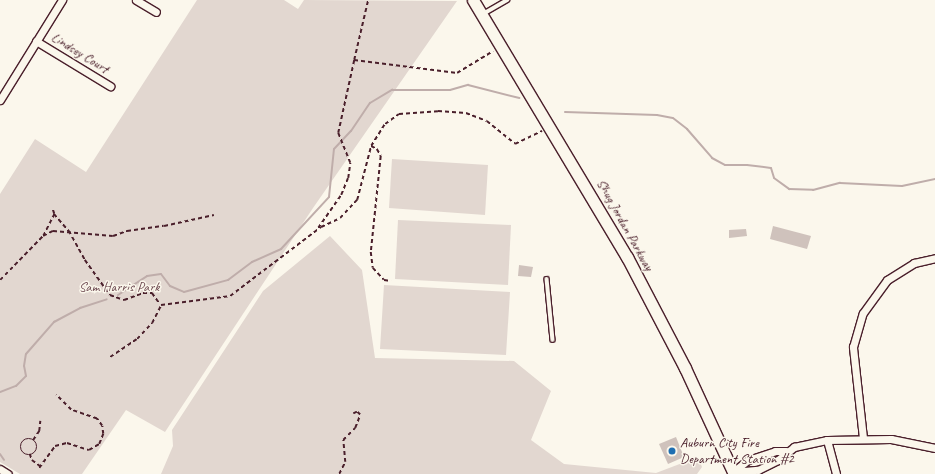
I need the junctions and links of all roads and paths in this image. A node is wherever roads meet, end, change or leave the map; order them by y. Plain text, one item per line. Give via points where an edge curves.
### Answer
1 (62, 0) edge
2 (136, 0) edge
3 (368, 0) edge
4 (473, 0) edge
5 (507, 0) edge
6 (156, 12) dead end
7 (482, 14) junction
8 (36, 41) junction
9 (502, 46) junction
10 (354, 60) junction
11 (110, 86) dead end
12 (0, 100) edge
13 (550, 126) junction
14 (371, 146) junction
15 (52, 208) dead end
16 (54, 214) junction
17 (214, 215) dead end
18 (316, 230) junction
19 (69, 231) junction
20 (43, 236) junction
21 (935, 258) edge
22 (547, 279) dead end
23 (0, 280) edge
24 (391, 281) dead end
25 (160, 305) junction
26 (553, 340) dead end
27 (110, 357) dead end
28 (56, 395) dead end
29 (353, 414) dead end
30 (40, 421) dead end
31 (863, 438) junction
32 (33, 440) junction
33 (827, 440) junction
34 (935, 448) edge
35 (786, 451) junction
36 (30, 454) junction
37 (0, 469) edge
38 (733, 473) edge
39 (8, 474) edge
40 (339, 474) edge
41 (836, 474) edge

1 - 8 street
2 - 6 street
3 - 10 path
4 - 7 main road, Shug Jordan Parkway
5 - 7 lane
7 - 9 main road, Shug Jordan Parkway
8 - 11 street, Lindsey Court
8 - 12 street
9 - 10 path via 457,73
9 - 13 main road, Shug Jordan Parkway
10 - 18 path via 338,133 350,163 348,178 341,195
13 - 14 path via 514,144 487,122 466,114 438,111 399,114 385,124
13 - 38 main road, Shug Jordan Parkway via 647,294
14 - 18 path via 357,200 340,218
14 - 24 path via 378,149 381,156 372,252 373,268 384,280
15 - 16 path
16 - 19 path
16 - 20 path
17 - 19 path via 127,231 113,236
18 - 25 path via 230,296
19 - 20 path via 53,231
19 - 25 path via 85,260 110,295 124,300 143,293 152,293
20 - 23 path
21 - 31 street via 914,263 887,280 863,313 854,347
22 - 26 lane
25 - 27 path via 152,323 137,339
28 - 36 path via 71,410 97,419 102,426 103,434 99,444 89,450 67,443 54,446 39,467
29 - 40 path via 357,412 360,415 354,428 343,440 344,462
30 - 32 path via 39,432
31 - 33 street
31 - 34 street via 891,439
32 - 36 path via 36,449
32 - 36 path via 26,440 21,446 24,453
33 - 35 street
33 - 41 street
35 - 38 street via 775,451 748,460
35 - 38 street via 778,460 763,468
37 - 39 street

